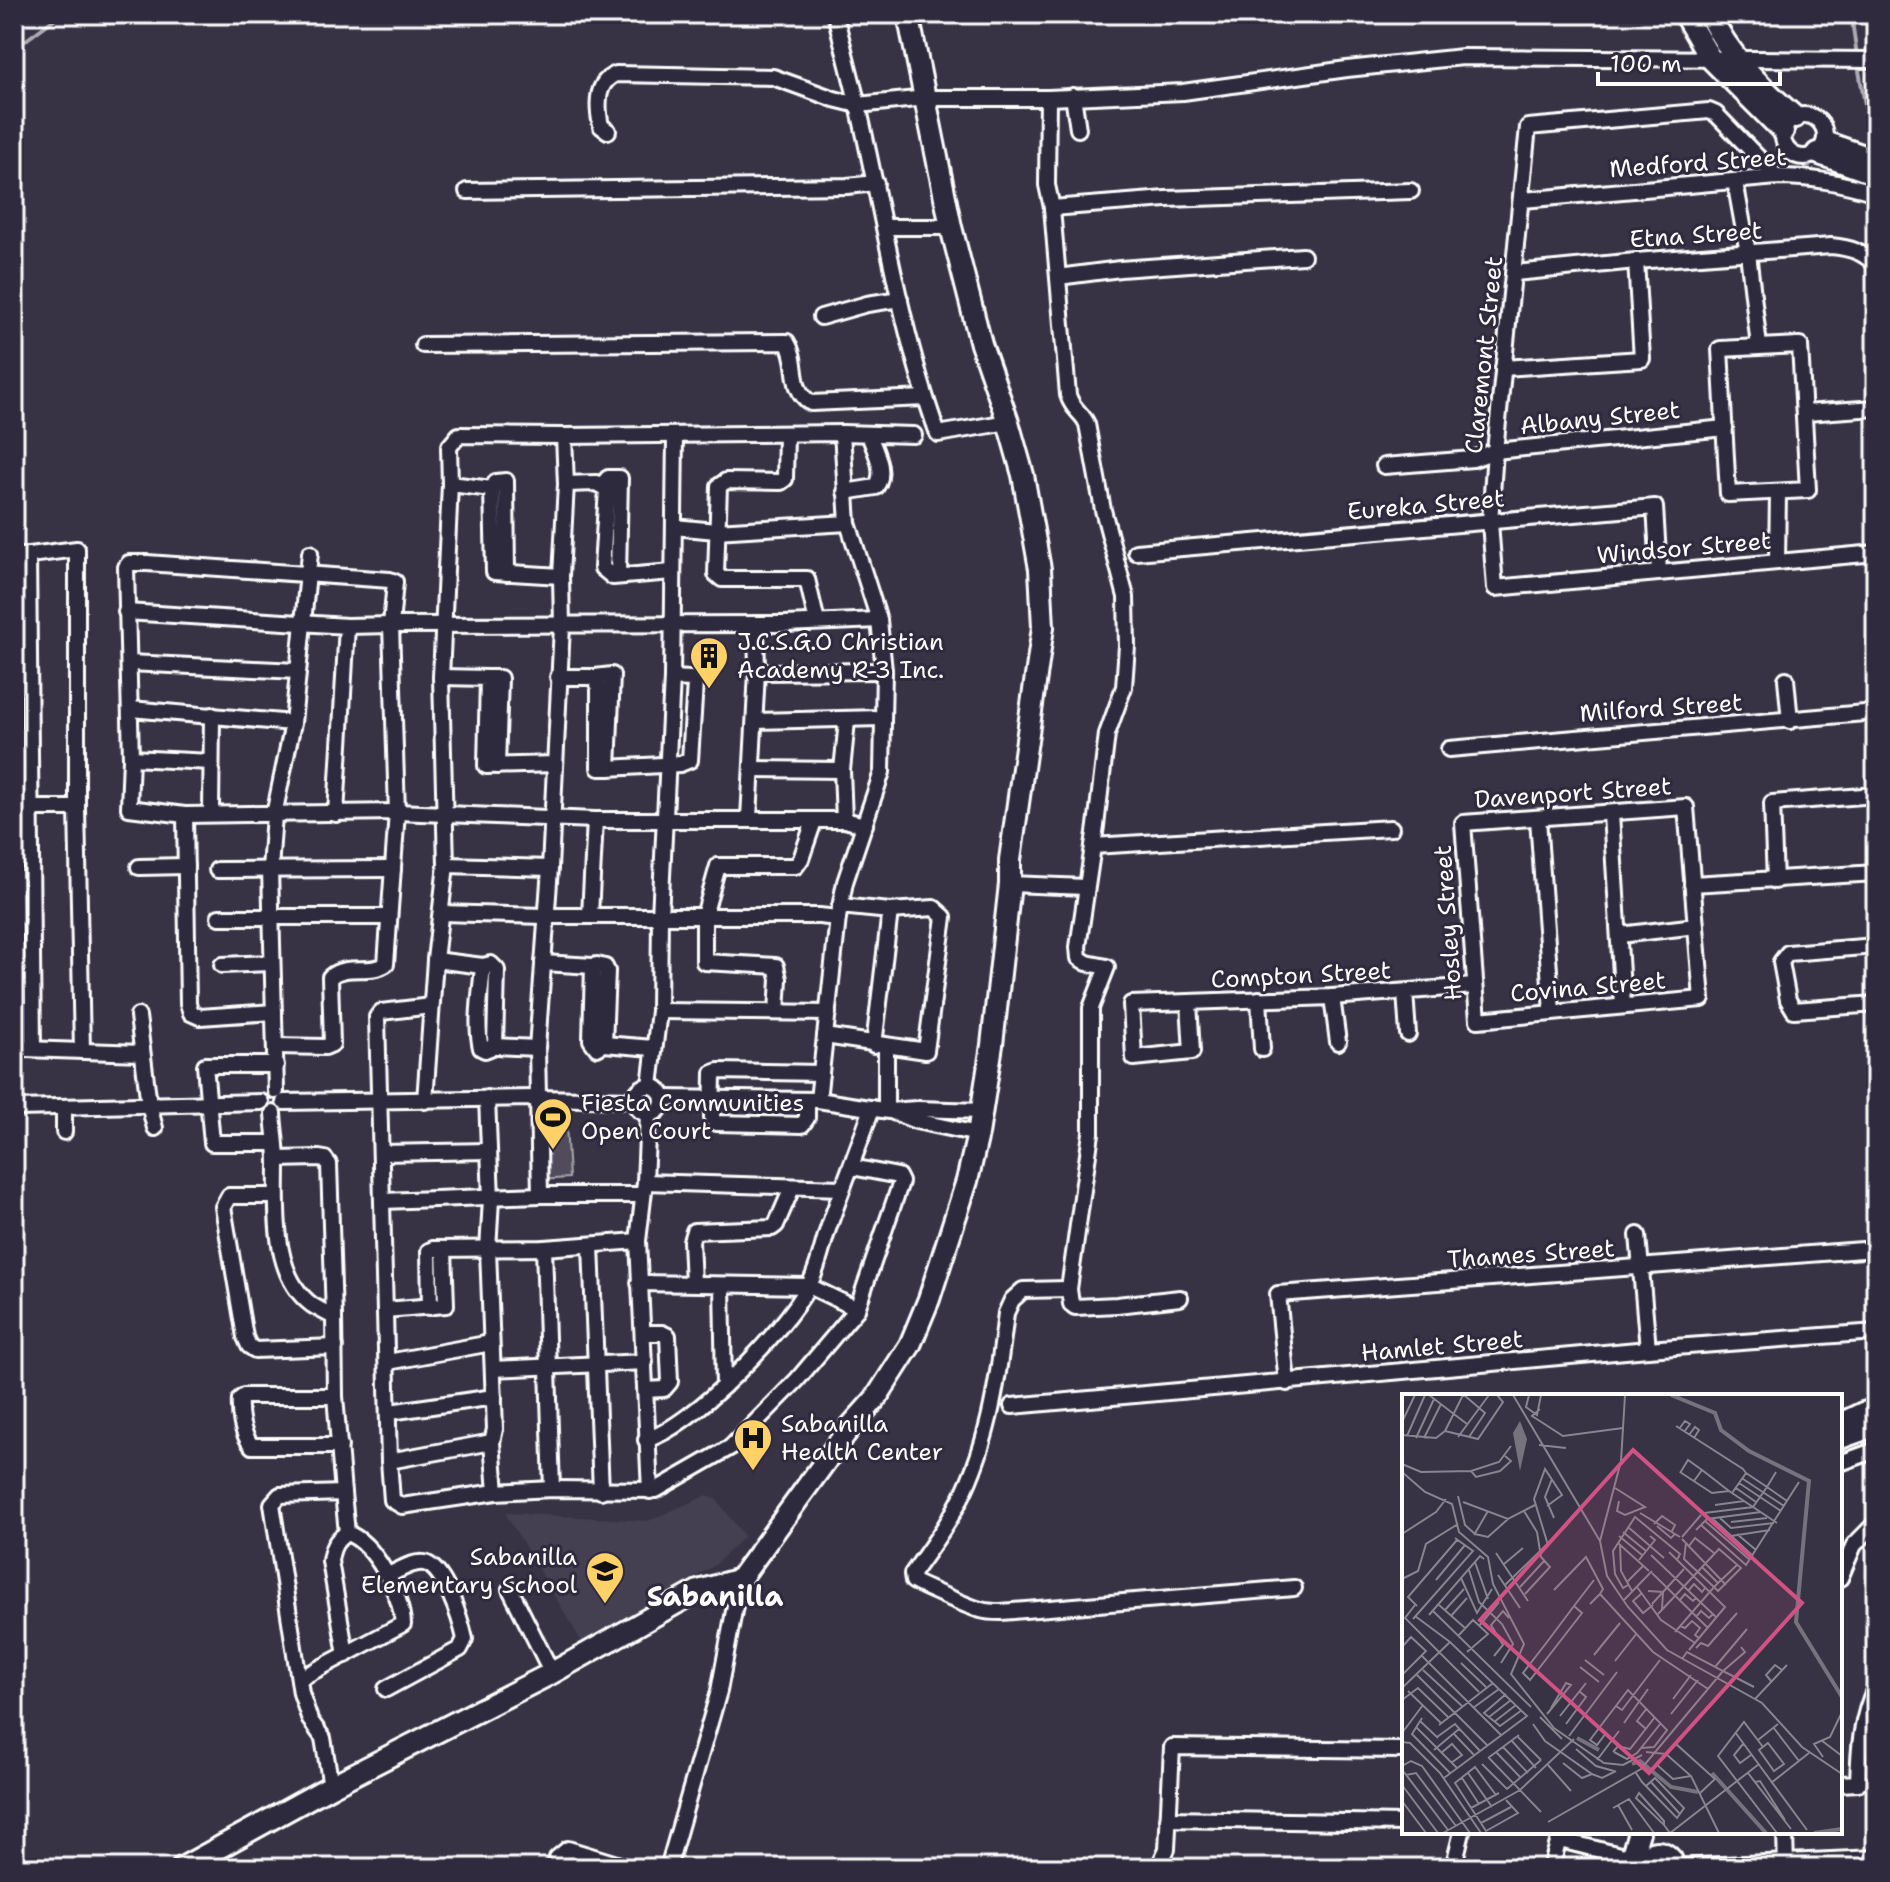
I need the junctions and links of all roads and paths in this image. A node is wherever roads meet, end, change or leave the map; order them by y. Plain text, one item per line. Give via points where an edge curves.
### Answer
1 (835, 14) edge
2 (908, 14) edge
3 (1684, 14) edge
4 (1709, 14) edge
5 (1710, 58) junction
6 (1738, 60) junction
7 (1876, 60) edge
8 (1073, 96) junction
9 (926, 98) junction
10 (1048, 98) junction
11 (858, 105) junction
12 (1789, 124) junction
13 (1078, 129) dead end
14 (608, 131) dead end
15 (1821, 146) junction
16 (1876, 157) edge
17 (1876, 174) edge
18 (1777, 177) junction
19 (1735, 181) junction
20 (876, 183) junction
21 (467, 191) dead end
22 (1411, 191) dead end
23 (1876, 193) edge
24 (1523, 200) junction
25 (1052, 208) junction
26 (885, 227) junction
27 (951, 227) junction
28 (1748, 253) junction
29 (1303, 256) dead end
30 (1636, 261) junction
31 (1876, 265) edge
32 (1515, 273) junction
33 (1058, 277) junction
34 (900, 299) junction
35 (821, 317) dead end
36 (423, 345) dead end
37 (1759, 346) junction
38 (1503, 368) junction
39 (925, 398) junction
40 (1876, 408) edge
41 (1805, 413) junction
42 (1008, 422) junction
43 (1725, 428) junction
44 (842, 433) junction
45 (786, 434) junction
46 (675, 435) junction
47 (869, 435) junction
48 (914, 435) dead end
49 (564, 436) junction
50 (1495, 451) junction
51 (1384, 466) dead end
52 (450, 484) junction
53 (566, 484) junction
54 (845, 492) junction
55 (1778, 493) junction
56 (1490, 522) junction
57 (848, 523) junction
58 (674, 527) junction
59 (716, 531) junction
60 (1136, 552) dead end
61 (310, 553) dead end
62 (1876, 553) edge
63 (21, 556) edge
64 (1777, 562) junction
65 (672, 572) junction
66 (1659, 572) junction
67 (309, 574) junction
68 (561, 576) junction
69 (1495, 588) joint
70 (126, 612) junction
71 (879, 620) junction
72 (817, 622) junction
73 (302, 623) junction
74 (672, 623) junction
75 (756, 624) junction
76 (391, 625) junction
77 (347, 626) junction
78 (443, 626) junction
79 (562, 626) junction
80 (129, 663) junction
81 (298, 671) junction
82 (884, 671) junction
83 (757, 672) junction
84 (441, 677) junction
85 (558, 677) junction
86 (672, 678) junction
87 (1786, 679) dead end
88 (130, 709) junction
89 (1876, 712) edge
90 (212, 715) junction
91 (882, 718) junction
92 (755, 721) junction
93 (847, 721) junction
94 (1790, 721) junction
95 (293, 723) junction
96 (1449, 749) dead end
97 (131, 758) junction
98 (211, 762) junction
99 (555, 764) junction
100 (667, 765) junction
101 (753, 769) junction
102 (842, 770) junction
103 (1876, 795) edge
104 (14, 808) edge
105 (31, 808) junction
106 (77, 808) junction
107 (397, 812) junction
108 (211, 813) junction
109 (336, 814) junction
110 (1611, 814) junction
111 (185, 815) junction
112 (274, 815) junction
113 (446, 815) junction
114 (552, 817) junction
115 (749, 818) junction
116 (1538, 819) junction
117 (595, 820) junction
118 (664, 820) junction
119 (844, 820) junction
120 (814, 821) junction
121 (1463, 823) joint
122 (865, 825) junction
123 (1391, 828) dead end
124 (1093, 846) junction
125 (446, 865) junction
126 (186, 866) junction
127 (139, 867) dead end
128 (550, 868) junction
129 (270, 869) junction
130 (393, 869) junction
131 (217, 870) dead end
132 (1876, 873) edge
133 (1775, 881) junction
134 (1010, 884) junction
135 (1692, 884) junction
136 (1086, 887) junction
137 (890, 911) junction
138 (839, 912) junction
139 (441, 913) junction
140 (590, 915) junction
141 (545, 916) junction
142 (660, 916) junction
143 (704, 916) junction
144 (219, 917) dead end
145 (389, 917) junction
146 (271, 919) junction
147 (1696, 926) junction
148 (1620, 935) junction
149 (1876, 946) edge
150 (435, 960) junction
151 (271, 963) junction
152 (543, 963) junction
153 (222, 965) dead end
154 (1474, 986) junction
155 (1405, 992) junction
156 (1332, 997) junction
157 (1259, 999) junction
158 (1189, 1003) junction
159 (1876, 1004) edge
160 (431, 1006) junction
161 (1623, 1006) junction
162 (659, 1011) junction
163 (274, 1012) junction
164 (777, 1012) junction
165 (1552, 1012) junction
166 (828, 1013) junction
167 (138, 1016) dead end
168 (1478, 1020) joint
169 (1408, 1034) dead end
170 (825, 1036) junction
171 (1338, 1042) dead end
172 (14, 1044) edge
173 (276, 1046) junction
174 (880, 1046) junction
175 (537, 1048) junction
176 (653, 1048) junction
177 (33, 1049) junction
178 (1262, 1049) dead end
179 (82, 1051) junction
180 (142, 1053) junction
181 (276, 1065) junction
182 (821, 1073) junction
183 (650, 1086) junction
184 (280, 1096) junction
185 (487, 1098) junction
186 (538, 1098) junction
187 (663, 1098) junction
188 (712, 1098) junction
189 (634, 1100) junction
190 (812, 1100) junction
191 (379, 1101) junction
192 (425, 1101) junction
193 (261, 1102) junction
194 (209, 1103) junction
195 (149, 1105) junction
196 (64, 1107) junction
197 (15, 1108) edge
198 (882, 1110) junction
199 (982, 1111) junction
200 (273, 1113) junction
201 (648, 1114) junction
202 (155, 1128) dead end
203 (64, 1132) dead end
204 (978, 1134) junction
205 (275, 1143) junction
206 (489, 1151) junction
207 (381, 1153) junction
208 (277, 1159) junction
209 (852, 1167) junction
210 (643, 1188) junction
211 (792, 1188) junction
212 (842, 1188) junction
213 (540, 1195) junction
214 (276, 1196) junction
215 (491, 1199) junction
216 (383, 1201) junction
217 (1638, 1235) dead end
218 (638, 1241) junction
219 (591, 1246) junction
220 (544, 1248) junction
221 (1876, 1249) edge
222 (488, 1250) junction
223 (436, 1251) junction
224 (1641, 1268) junction
225 (639, 1283) junction
226 (693, 1283) junction
227 (722, 1285) junction
228 (809, 1286) junction
229 (1069, 1289) junction
230 (1180, 1298) dead end
231 (430, 1307) junction
232 (857, 1309) junction
233 (385, 1310) junction
234 (334, 1317) junction
235 (1876, 1332) edge
236 (643, 1333) junction
237 (491, 1343) junction
238 (335, 1347) junction
239 (1648, 1349) junction
240 (388, 1362) junction
241 (645, 1362) junction
242 (595, 1364) junction
243 (547, 1366) junction
244 (493, 1369) junction
245 (1287, 1383) junction
246 (724, 1386) junction
247 (646, 1390) junction
248 (335, 1396) junction
249 (494, 1397) junction
250 (1012, 1406) dead end
251 (1876, 1410) edge
252 (390, 1412) junction
253 (1842, 1423) edge
254 (1876, 1425) edge
255 (1842, 1437) edge
256 (646, 1440) junction
257 (492, 1442) junction
258 (340, 1446) junction
259 (1876, 1450) edge
260 (389, 1461) junction
261 (1842, 1462) edge
262 (552, 1489) junction
263 (601, 1491) junction
264 (650, 1491) junction
265 (496, 1492) junction
266 (343, 1493) junction
267 (1876, 1523) edge
268 (347, 1533) junction
269 (1842, 1573) edge
270 (388, 1575) junction
271 (740, 1579) junction
272 (1294, 1588) dead end
273 (510, 1589) dead end
274 (346, 1655) junction
275 (552, 1673) junction
276 (299, 1679) junction
277 (1876, 1686) edge
278 (386, 1689) dead end
279 (1402, 1750) edge
280 (1842, 1784) edge
281 (331, 1786) junction
282 (1168, 1819) junction
283 (1402, 1823) edge
284 (1462, 1834) edge
285 (1639, 1834) edge
286 (1649, 1834) edge
287 (1785, 1834) edge
288 (1561, 1836) edge
289 (1876, 1858) edge
290 (1636, 1863) edge
291 (1786, 1865) edge
292 (182, 1868) edge
293 (555, 1868) edge
294 (630, 1868) edge
295 (668, 1868) edge
296 (1158, 1868) edge
297 (1453, 1868) edge
298 (1551, 1868) edge
299 (1676, 1868) edge

1 - 11 street
2 - 9 street
3 - 5 street
4 - 6 street
5 - 6 street
5 - 8 street via 1463,57 1183,92
5 - 12 street
6 - 7 street
6 - 12 street
8 - 10 street
8 - 13 street
9 - 10 street
9 - 11 street
9 - 27 street
10 - 25 street via 1047,185
11 - 14 street via 773,77 616,74 600,90 601,126
11 - 20 street
12 - 15 street via 1802,114 1815,117 1823,127
12 - 15 street via 1783,142 1790,152 1806,157
15 - 16 street
15 - 17 street
18 - 19 street, Medford Street
18 - 23 street, Medford Street via 1814,177
18 - 24 street, Claremont Street via 1709,111 1528,127
19 - 24 street, Medford Street
19 - 28 street
20 - 21 street
20 - 26 street
22 - 25 street
24 - 32 street, Claremont Street
25 - 33 street
26 - 27 street
26 - 34 street
27 - 42 street via 981,344
28 - 30 street, Etna Street
28 - 31 street, Etna Street via 1831,246 1865,254
28 - 37 street
29 - 33 street
30 - 32 street, Etna Street
30 - 38 street via 1642,359
32 - 38 street, Claremont Street
33 - 124 street via 1068,395 1087,424 1126,597 1124,687 1107,734
34 - 35 street
34 - 39 street
36 - 39 street via 787,342 797,390 811,403
37 - 41 street via 1800,345
37 - 43 street via 1720,349
38 - 50 street, Claremont Street
39 - 42 street via 938,434
40 - 41 street
41 - 55 street via 1808,490
42 - 134 street via 1040,569 1043,627
43 - 50 street, Albany Street
43 - 55 street via 1728,494
44 - 45 street
44 - 47 street
44 - 54 street
45 - 46 street
45 - 59 street via 785,479 726,481 719,486
46 - 49 street
46 - 58 street
47 - 48 street
47 - 54 street via 881,481 876,487
49 - 52 street via 459,435 449,447
49 - 53 street
50 - 51 street, Albany Street via 1473,459
50 - 56 street, Claremont Street
52 - 68 street via 492,489 494,572
52 - 78 street
53 - 65 street via 603,484 607,489 602,568 606,573
53 - 68 street
54 - 57 street
55 - 64 street
56 - 60 street, Eureka Street
56 - 66 street, Eureka Street via 1655,507
56 - 69 street, Claremont Street
57 - 59 street
57 - 71 street
58 - 59 street
58 - 65 street
59 - 72 street via 718,578 807,579
61 - 67 street
62 - 64 street, Windsor Street
63 - 105 street
63 - 106 street via 77,549
64 - 66 street, Windsor Street
65 - 74 street
66 - 69 street, Windsor Street
67 - 70 street via 129,563
67 - 73 street
67 - 76 street via 395,582
68 - 79 street
70 - 73 street
70 - 80 street
71 - 72 street
71 - 82 street
72 - 75 street
73 - 77 street
73 - 81 street
74 - 75 street
74 - 79 street
74 - 86 street
75 - 83 street
76 - 77 street
76 - 78 street
76 - 107 street
77 - 109 street
78 - 79 street
78 - 84 street
79 - 85 street
80 - 81 street
80 - 88 street
81 - 95 street
82 - 83 street
82 - 91 street
83 - 92 street
84 - 99 street via 500,678 486,765
84 - 113 street
85 - 99 street
85 - 100 street via 595,677 599,768
86 - 100 street
86 - 100 street via 695,683 690,760
87 - 94 street
88 - 90 street
88 - 97 street
89 - 94 street, Milford Street
90 - 95 street
90 - 98 street
91 - 93 street
91 - 122 street via 882,772
92 - 93 street
92 - 101 street
93 - 102 street
94 - 96 street, Milford Street
95 - 112 street
97 - 98 street
97 - 111 street via 129,808
98 - 108 street
99 - 114 street
100 - 118 street
101 - 102 street
101 - 115 street
102 - 119 street
103 - 133 street via 1772,803
104 - 105 street
105 - 106 street
105 - 177 street
106 - 179 street
107 - 109 street
107 - 113 street
107 - 130 street
108 - 111 street
108 - 112 street
109 - 112 street
110 - 116 street, Davenport Street
110 - 135 street, Davenport Street via 1686,807
110 - 148 street
111 - 126 street
112 - 129 street
113 - 114 street
113 - 125 street
114 - 117 street
114 - 128 street
115 - 118 street
115 - 120 street
116 - 121 street, Davenport Street
116 - 165 street
117 - 118 street
117 - 140 street
118 - 142 street
119 - 120 street
119 - 122 street
120 - 143 street via 796,866 718,866
121 - 154 street, Hosley Street
122 - 138 street
123 - 124 street
124 - 136 street
125 - 128 street
125 - 139 street
126 - 127 street
126 - 163 street via 191,1013 200,1017
128 - 141 street
129 - 130 street
129 - 131 street
129 - 146 street
130 - 145 street
132 - 133 street
133 - 135 street
134 - 136 street
134 - 199 street
135 - 147 street
136 - 229 street via 1079,958 1107,967 1091,1008 1091,1133
137 - 138 street
137 - 174 street
137 - 174 street via 934,908 944,917 926,1051
138 - 143 street
138 - 166 street
139 - 141 street
139 - 150 street
140 - 141 street
140 - 142 street
141 - 152 street
142 - 143 street
142 - 162 street
143 - 164 street via 704,962 776,966
144 - 146 street
145 - 146 street
145 - 173 street via 386,964 342,970 330,977 332,1044
146 - 151 street
147 - 148 street
147 - 161 street, Covina Street via 1702,999
148 - 161 street
149 - 159 street via 1788,953 1781,962 1794,1010
150 - 160 street
150 - 175 street via 483,966 480,1046
151 - 153 street
151 - 163 street
152 - 175 street
152 - 176 street via 605,967 604,1044
154 - 155 street, Compton Street
154 - 168 street, Hosley Street
155 - 156 street, Compton Street
155 - 169 street
156 - 157 street, Compton Street
156 - 171 street
157 - 158 street, Compton Street
157 - 178 street
158 - 158 street, Compton Street via 1131,1004 1134,1058 1192,1052
160 - 191 street via 381,1012 377,1017
160 - 192 street
161 - 165 street, Covina Street
162 - 164 street
162 - 176 street
163 - 173 street
164 - 166 street
165 - 168 street, Covina Street
166 - 170 street
167 - 180 street
170 - 174 street
170 - 182 street
172 - 177 street
173 - 181 street
174 - 198 street
175 - 186 street
176 - 183 street
177 - 179 street
179 - 180 street
180 - 195 street
181 - 184 street
181 - 194 street via 205,1065
182 - 188 street via 718,1071 712,1077
182 - 190 street
183 - 187 street
183 - 189 street via 637,1091
184 - 191 street
184 - 193 street via 267,1092
184 - 200 street via 280,1111
185 - 186 street
185 - 192 street
185 - 206 street
186 - 189 street
186 - 213 street
187 - 188 street
187 - 201 street via 659,1109
188 - 190 street
188 - 190 street via 716,1123 802,1125
189 - 201 street
190 - 198 street
191 - 192 street
191 - 207 street
193 - 194 street
193 - 200 street
194 - 195 street
194 - 205 street via 213,1148
195 - 196 street
195 - 202 street
196 - 197 street
196 - 203 street
198 - 199 street
198 - 204 street
198 - 209 street
199 - 204 street
200 - 205 street
201 - 210 street
204 - 271 street via 910,1345
205 - 208 street
206 - 207 street
206 - 215 street
207 - 216 street
208 - 214 street
208 - 234 street via 319,1158 329,1164
209 - 212 street
209 - 232 street via 898,1176 901,1182
210 - 211 street
210 - 213 street
210 - 218 street
211 - 212 street
211 - 226 street via 772,1228 694,1231
212 - 228 street
213 - 215 street
214 - 234 street via 278,1238 289,1273 310,1304
214 - 238 street via 229,1196 223,1207 245,1337 255,1350
215 - 216 street
215 - 222 street
216 - 233 street
217 - 224 street
218 - 219 street
218 - 225 street
219 - 220 street
219 - 242 street
220 - 222 street
220 - 243 street
221 - 224 street, Thames Street
222 - 223 street
222 - 237 street
223 - 231 street
223 - 231 street via 446,1305
224 - 239 street
224 - 245 street, Thames Street via 1278,1294
225 - 226 street
225 - 236 street
226 - 227 street
227 - 228 street
227 - 246 street
228 - 232 street
228 - 246 street
229 - 230 street via 1075,1307
229 - 272 street via 1023,1290 1012,1300 989,1423 975,1465 954,1510 912,1574 913,1581 973,1608 1001,1612
231 - 233 street
232 - 264 street via 731,1447
233 - 240 street
234 - 238 street
235 - 239 street, Hamlet Street
236 - 241 street
236 - 247 street via 668,1336 670,1382 664,1389
237 - 240 street
237 - 244 street
238 - 248 street
239 - 245 street, Hamlet Street
240 - 252 street
241 - 242 street
241 - 247 street
242 - 243 street
242 - 263 street
243 - 244 street
243 - 262 street
244 - 249 street
245 - 250 street, Hamlet Street
246 - 256 street via 665,1432
247 - 256 street
248 - 258 street
248 - 258 street via 244,1396 240,1409 252,1446
249 - 252 street
249 - 257 street
251 - 253 street
252 - 260 street
254 - 255 street
256 - 264 street
257 - 260 street
257 - 265 street
258 - 266 street
259 - 261 street
260 - 265 street via 392,1500 402,1506
262 - 263 street
262 - 265 street
263 - 264 street
266 - 268 street
266 - 276 street via 280,1495 272,1504
267 - 269 street via 1854,1545
268 - 270 street via 364,1543
268 - 274 street via 338,1538 330,1561
270 - 274 street via 403,1624
270 - 278 street via 416,1563 431,1565 440,1575 465,1639 460,1649
271 - 275 street via 698,1591
271 - 295 street via 719,1691
273 - 275 street
274 - 276 street
275 - 281 street
276 - 281 street via 310,1720 323,1738
277 - 280 street via 1859,1742 1858,1783
279 - 282 street via 1172,1747
281 - 292 street
282 - 283 street
282 - 296 street via 1167,1849
284 - 297 street
285 - 290 street
286 - 290 street
287 - 291 street
288 - 290 street
288 - 298 street
289 - 291 street
290 - 299 street via 1650,1849 1663,1849
291 - 299 street
293 - 294 street via 568,1849

